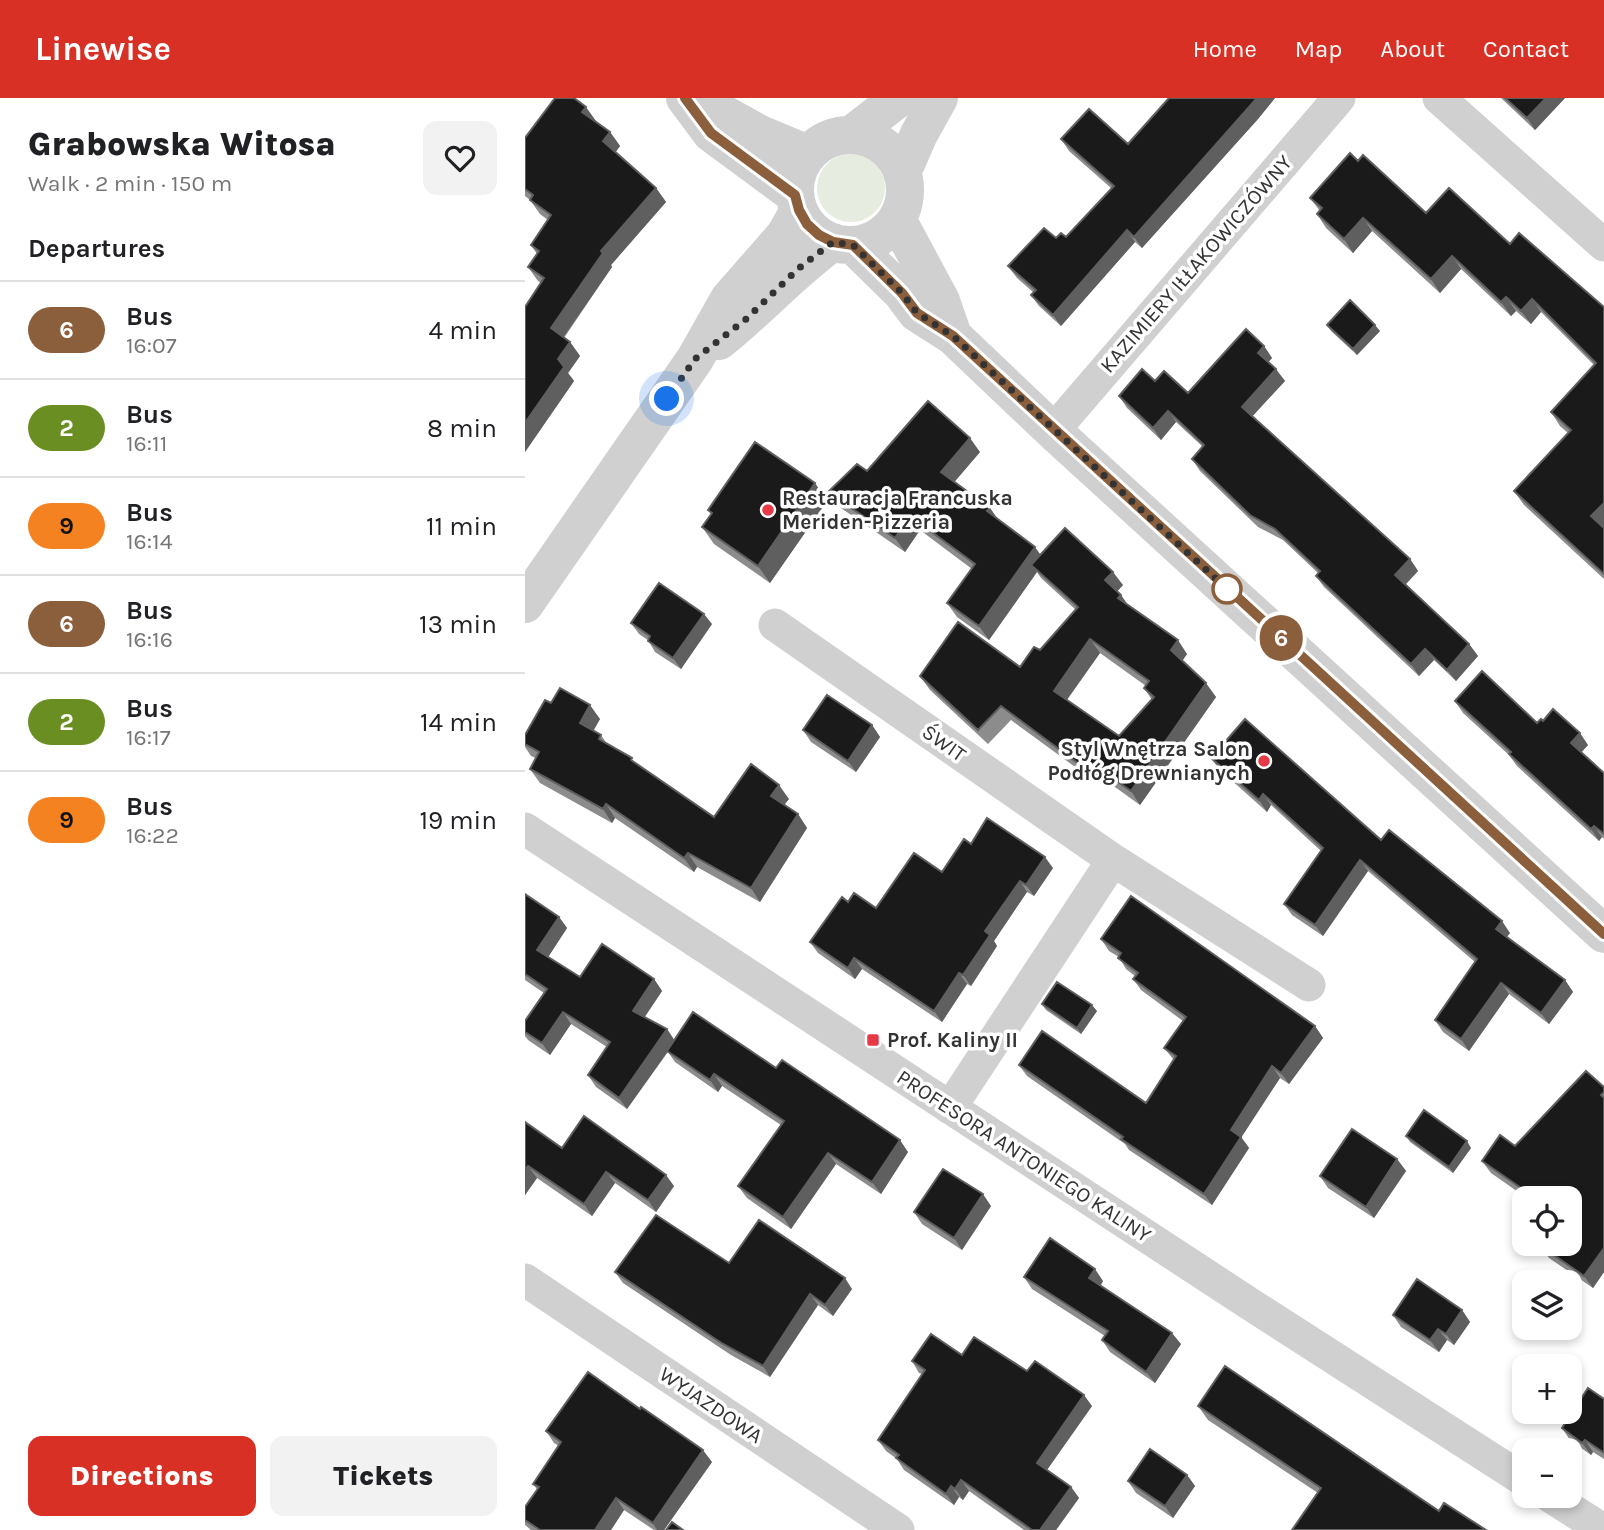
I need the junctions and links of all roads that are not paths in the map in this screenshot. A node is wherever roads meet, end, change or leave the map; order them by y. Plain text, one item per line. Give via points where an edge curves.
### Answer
1 (685, 98) edge
2 (695, 98) edge
3 (899, 98) edge
4 (939, 98) edge
5 (1339, 98) edge
6 (1439, 98) edge
7 (851, 135) junction
8 (808, 154) junction
9 (902, 173) junction
10 (797, 202) junction
11 (897, 219) junction
12 (843, 243) junction
13 (1604, 245) edge
14 (953, 336) junction
15 (695, 359) junction
16 (1053, 430) junction
17 (525, 604) edge
18 (775, 625) dead end
19 (525, 829) edge
20 (1113, 860) junction
21 (1604, 934) edge
22 (1309, 985) dead end
23 (950, 1108) junction
24 (525, 1280) edge
25 (1512, 1472) edge
26 (1569, 1508) edge
27 (898, 1530) edge
28 (1603, 1530) edge

1 - 10 street via 711,133
2 - 8 street
3 - 7 street
4 - 9 street
5 - 16 street, KAZIMIERY IŁŁAKOWICZÓWNY
6 - 13 street
7 - 8 street via 835,137
7 - 9 street via 883,146
8 - 10 street via 796,180
9 - 11 street via 905,189
10 - 12 street via 807,224 819,235
10 - 15 street via 785,235 729,299
11 - 12 street via 878,237
11 - 14 street via 941,301
12 - 14 street via 902,293 917,313
12 - 15 street via 799,268
14 - 16 street
15 - 17 street
16 - 21 street
18 - 20 street, ŚWIT
19 - 23 street, PROFESORA ANTONIEGO KALINY
20 - 22 street, ŚWIT
20 - 23 street
23 - 25 street, PROFESORA ANTONIEGO KALINY
24 - 27 street, WYJAZDOWA
26 - 28 street

